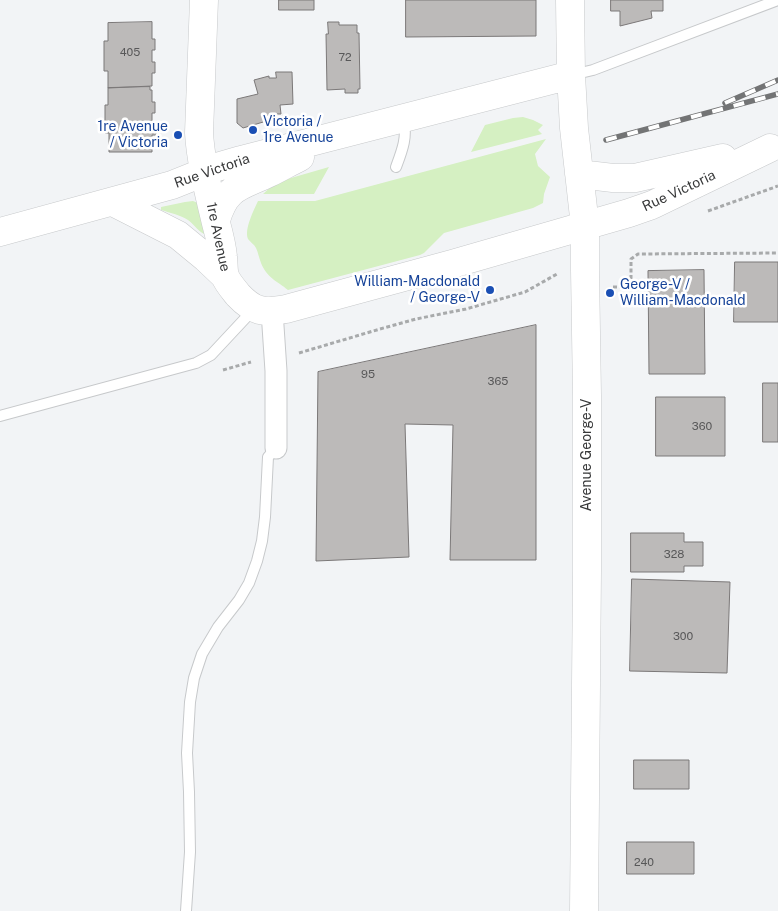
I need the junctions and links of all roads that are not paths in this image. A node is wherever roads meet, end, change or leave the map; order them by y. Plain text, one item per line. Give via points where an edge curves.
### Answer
1 (204, 0) edge
2 (570, 0) edge
3 (778, 0) edge
4 (571, 75) junction
5 (403, 119) junction
6 (342, 135) junction
7 (774, 147) edge
8 (396, 167) dead end
9 (204, 172) junction
10 (579, 174) junction
11 (113, 202) junction
12 (216, 220) junction
13 (586, 226) junction
14 (0, 232) edge
15 (225, 276) junction
16 (263, 310) junction
17 (0, 416) edge
18 (276, 448) joint
19 (186, 911) edge
20 (584, 911) edge

1 - 9 main road, 1re Avenue via 199,133
2 - 4 main road, Avenue George-V
3 - 4 lane via 593,70
4 - 5 main road, Rue Victoria
4 - 10 main road, Avenue George-V
5 - 6 main road, Rue Victoria
5 - 8 lane via 404,147
6 - 9 main road, Rue Victoria
6 - 12 main road via 238,187 224,201
7 - 10 main road, Rue Victoria via 635,178
7 - 13 main road, Rue Victoria via 652,205
9 - 11 main road, Rue Victoria
9 - 12 main road, 1re Avenue
10 - 13 main road, Avenue George-V
11 - 14 main road, Rue Victoria
11 - 15 main road via 178,235
12 - 15 main road, 1re Avenue
13 - 16 main road, Rue Victoria via 452,264
13 - 20 main road, Avenue George-V
15 - 16 main road, 1re Avenue via 245,302
16 - 17 lane via 211,355 196,363
16 - 18 street via 276,370
18 - 19 lane via 268,457 265,517 255,568 239,600 202,654 194,678 187,753 190,852

